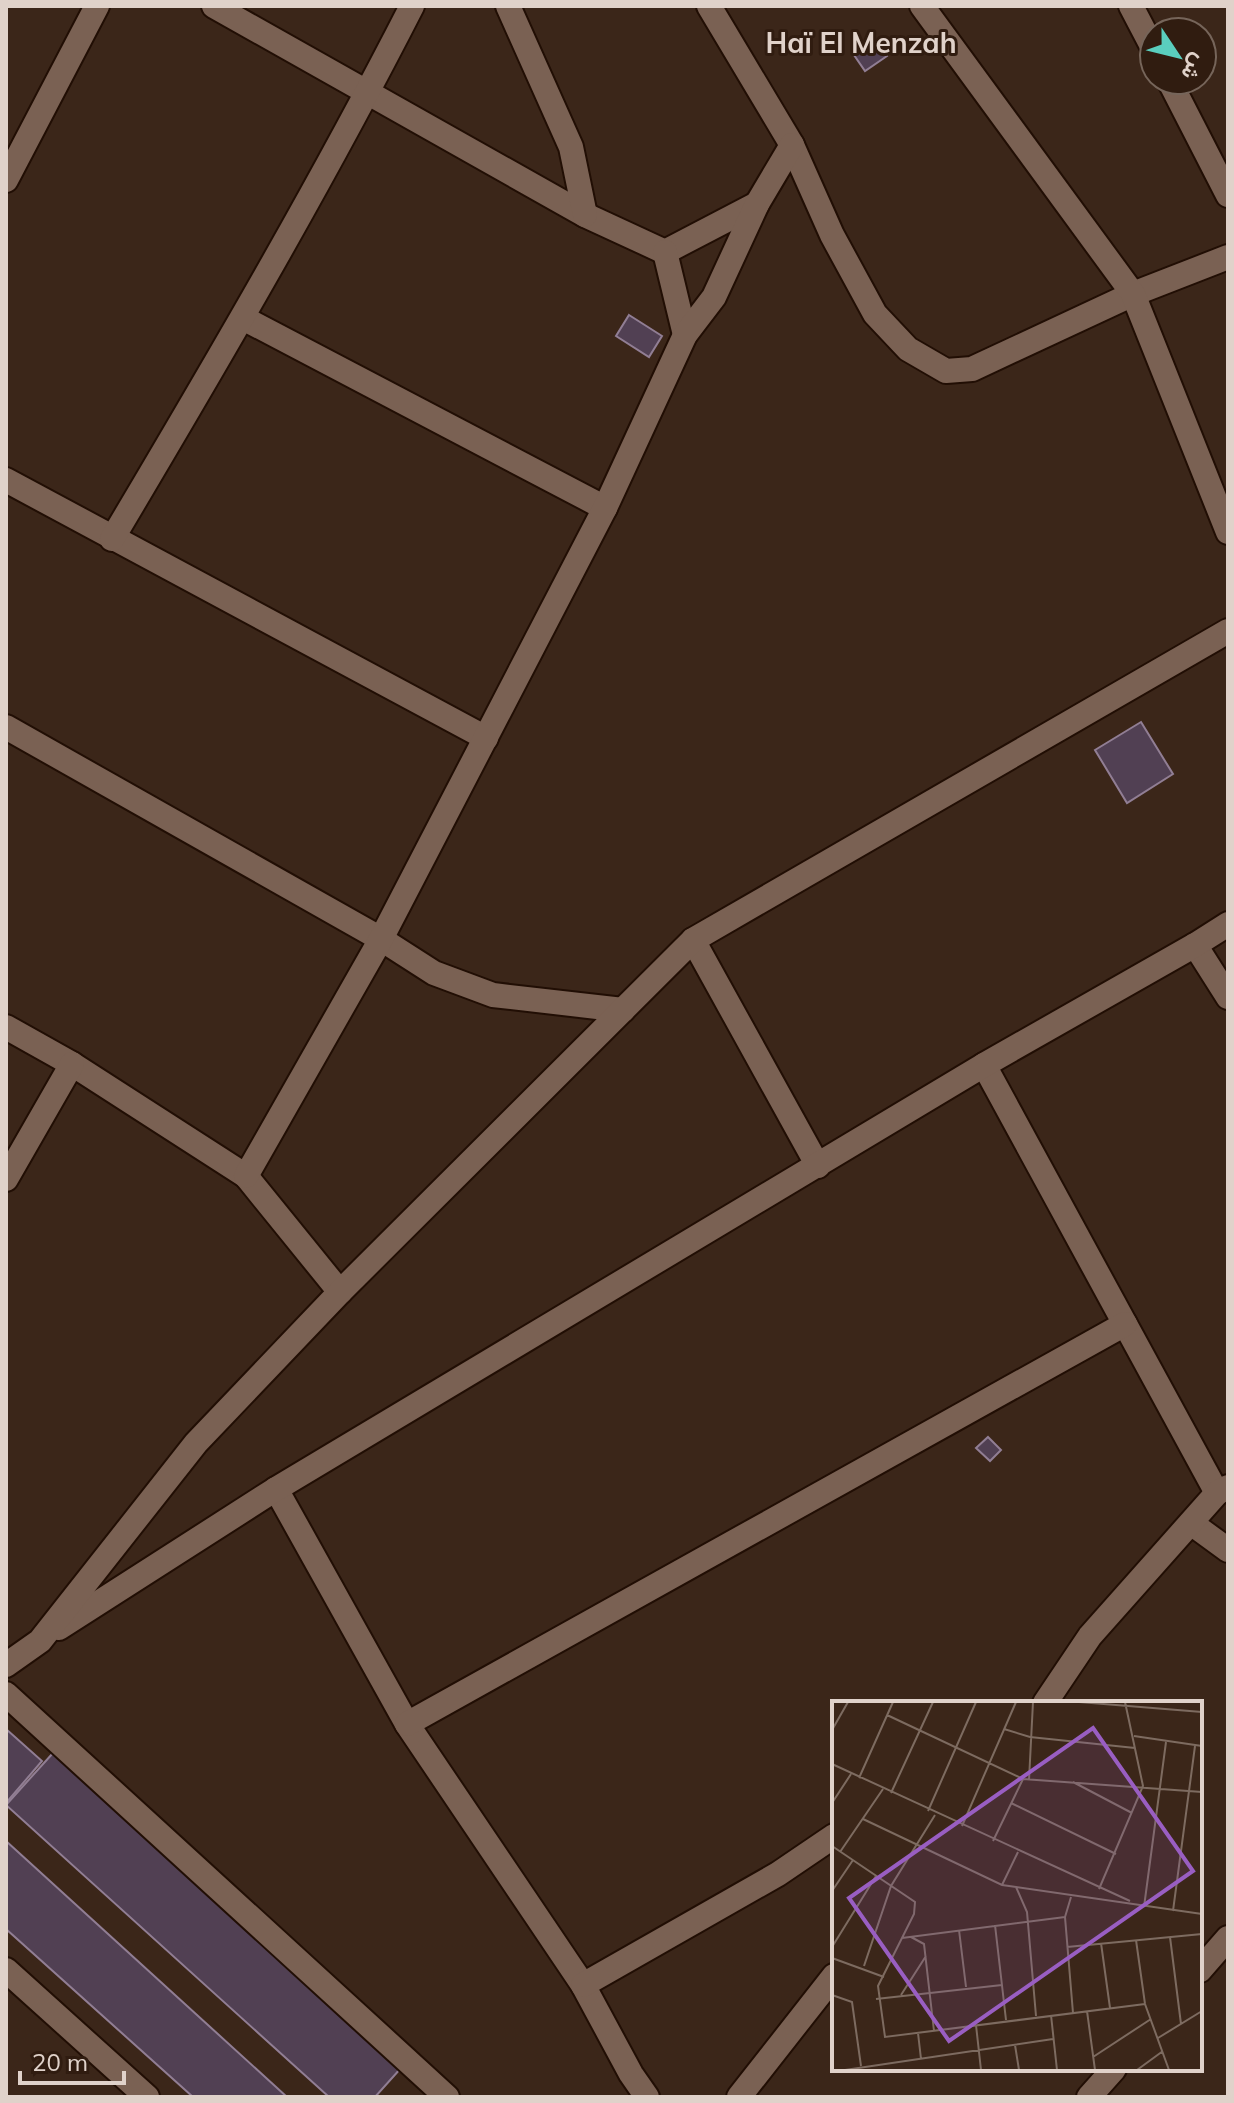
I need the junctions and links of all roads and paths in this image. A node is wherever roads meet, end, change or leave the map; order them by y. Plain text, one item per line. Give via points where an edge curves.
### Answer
1 (97, 6) edge
2 (214, 6) edge
3 (412, 6) edge
4 (508, 6) edge
5 (709, 6) edge
6 (922, 6) edge
7 (368, 93) junction
8 (1177, 96) edge
9 (792, 145) junction
10 (6, 180) edge
11 (1228, 195) edge
12 (757, 204) junction
13 (585, 215) junction
14 (665, 252) junction
15 (1228, 257) edge
16 (1133, 294) junction
17 (243, 318) junction
18 (685, 335) junction
19 (6, 480) edge
20 (605, 508) junction
21 (1228, 532) edge
22 (112, 539) junction
23 (1228, 631) edge
24 (6, 727) edge
25 (486, 738) junction
26 (1228, 924) edge
27 (381, 939) junction
28 (693, 940) junction
29 (1195, 945) junction
30 (1228, 997) edge
31 (623, 1010) junction
32 (6, 1027) edge
33 (72, 1064) junction
34 (984, 1065) junction
35 (818, 1166) junction
36 (246, 1176) junction
37 (6, 1179) edge
38 (340, 1292) junction
39 (1125, 1324) junction
40 (276, 1489) junction
41 (1223, 1490) edge
42 (1191, 1523) junction
43 (1228, 1550) edge
44 (40, 1641) junction
45 (6, 1665) edge
46 (6, 1694) edge
47 (1046, 1701) edge
48 (407, 1724) junction
49 (832, 1837) edge
50 (1228, 1938) edge
51 (1202, 1968) edge
52 (6, 1970) edge
53 (832, 1979) edge
54 (583, 1985) junction
55 (1112, 2071) edge
56 (147, 2097) edge
57 (447, 2097) edge
58 (647, 2097) edge
59 (739, 2097) edge
60 (1089, 2097) edge

1 - 10 street
2 - 7 street
3 - 7 street
4 - 13 street via 571,147
5 - 9 street
6 - 16 street
7 - 13 street
7 - 17 street
8 - 11 street
9 - 12 street
9 - 16 street via 875,314 908,349 946,371 972,369
12 - 14 street
12 - 18 street via 714,297
13 - 14 street
14 - 18 street
15 - 16 street
16 - 21 street
17 - 20 street
17 - 22 street
18 - 20 street
19 - 22 street
20 - 25 street
22 - 25 street
23 - 28 street
24 - 27 street
25 - 27 street
26 - 29 street
27 - 31 street via 434,973 493,995
27 - 36 street
28 - 31 street
28 - 35 street
29 - 30 street
29 - 34 street
31 - 38 street
32 - 33 street
33 - 36 street
33 - 37 street
34 - 35 street
34 - 39 street
35 - 40 street
36 - 38 street
38 - 44 street via 196,1443
39 - 41 street
39 - 48 street
40 - 44 street
40 - 48 street
41 - 42 street
42 - 43 street
42 - 47 street via 1090,1636
44 - 45 street
46 - 57 street
48 - 54 street
49 - 54 street
50 - 51 street
52 - 56 street
53 - 59 street
54 - 58 street
55 - 60 street

